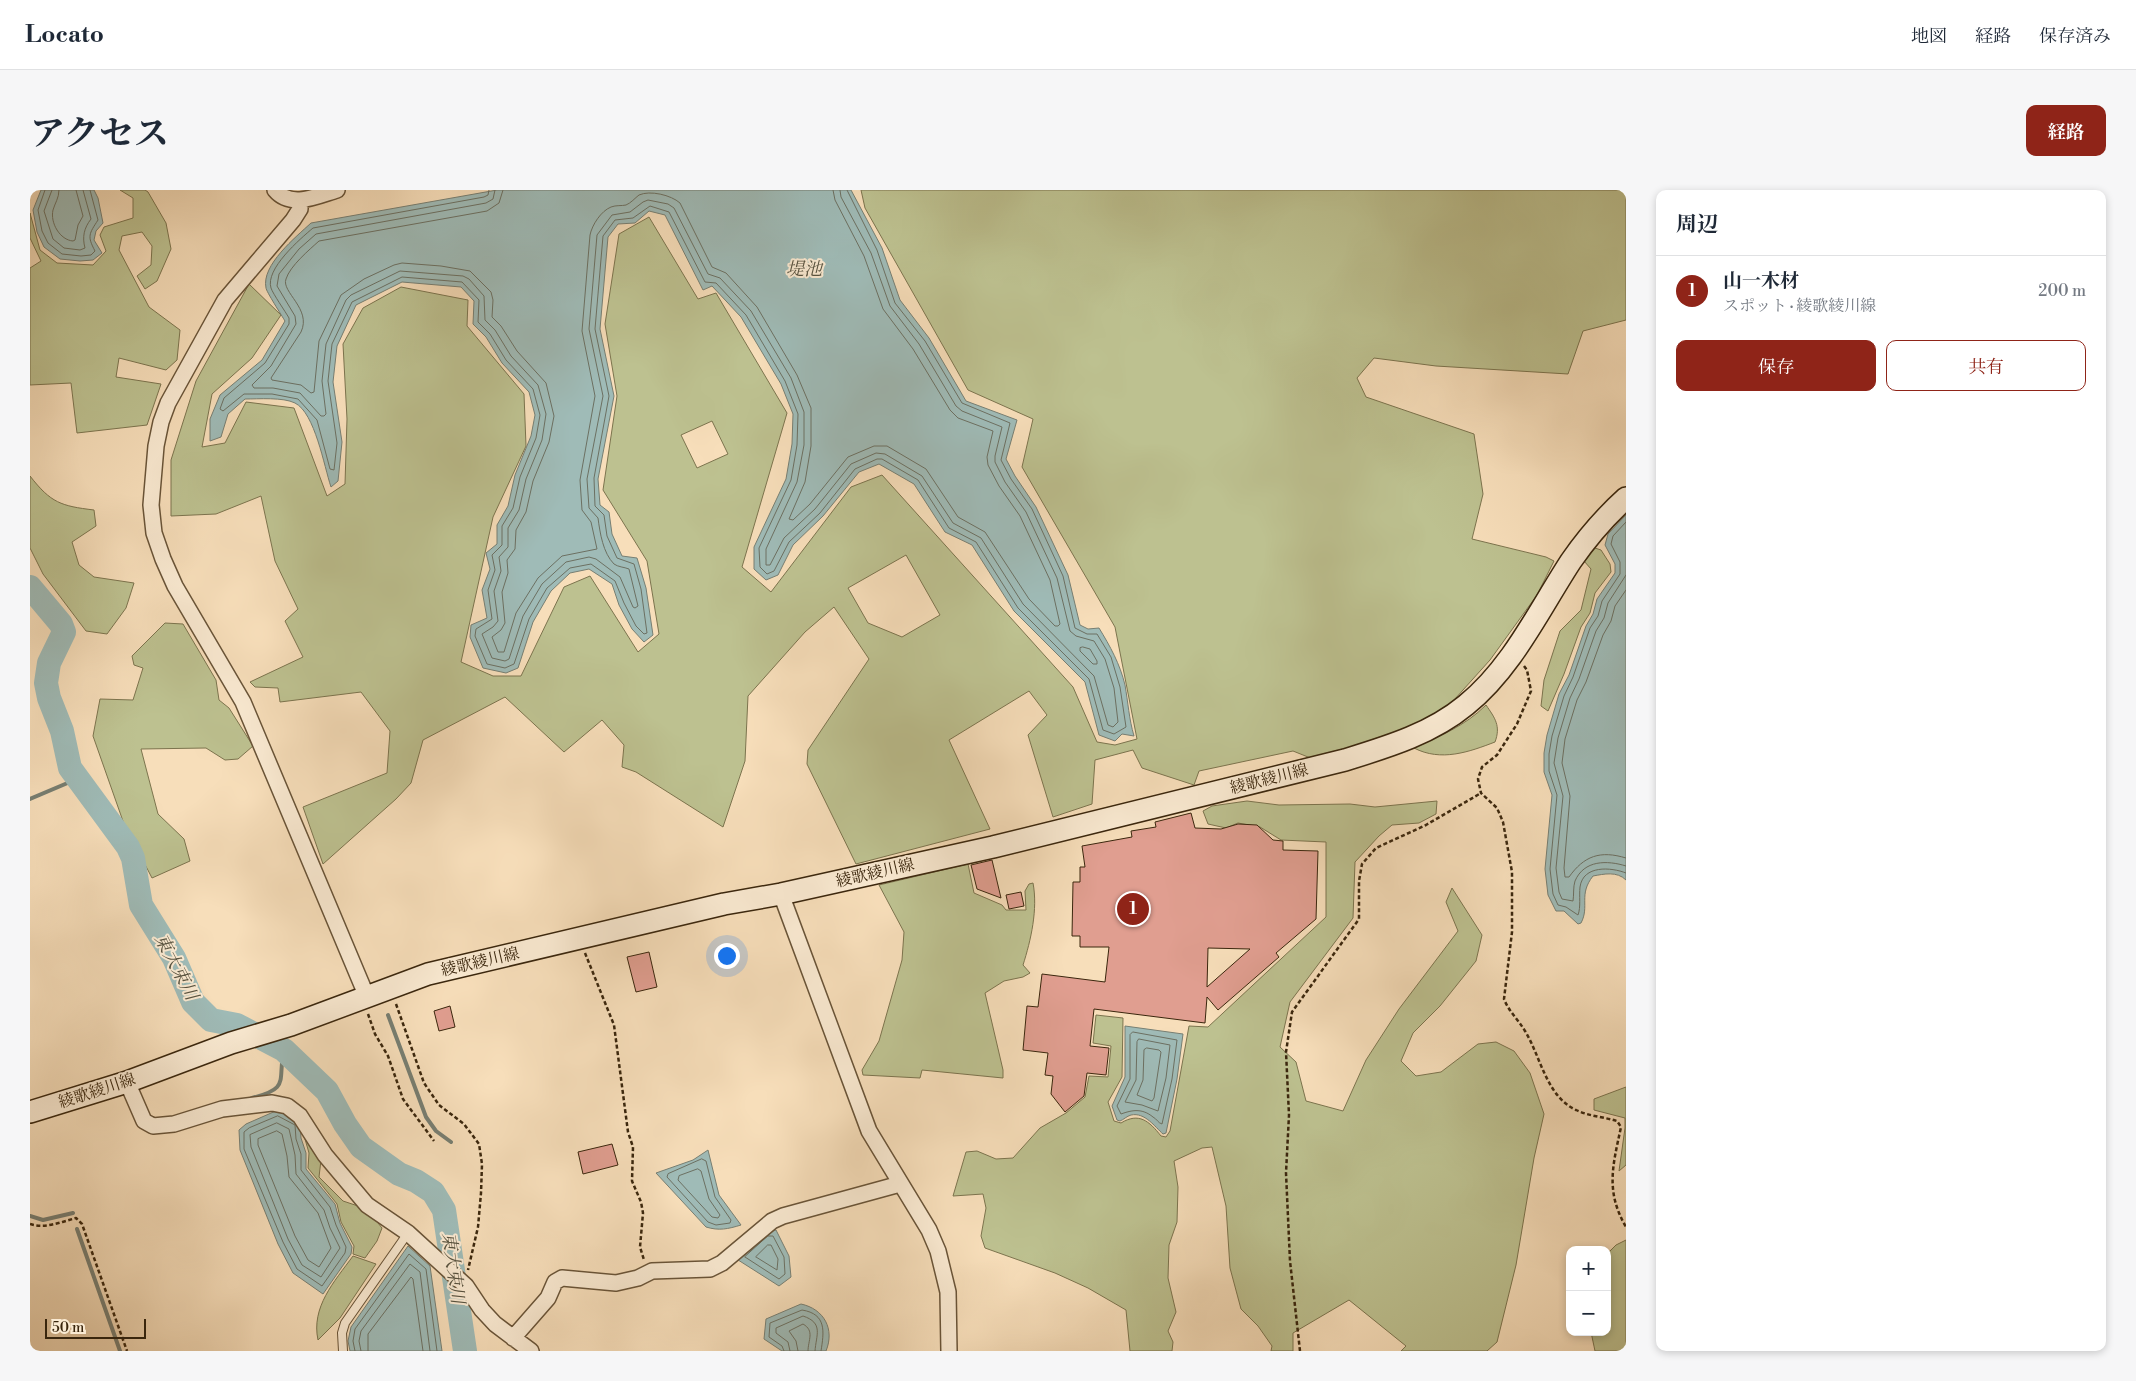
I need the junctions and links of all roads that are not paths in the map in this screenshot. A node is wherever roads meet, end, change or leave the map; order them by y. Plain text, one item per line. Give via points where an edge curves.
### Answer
1 (275, 190) edge
2 (336, 190) edge
3 (300, 201) junction
4 (1626, 498) edge
5 (781, 894) junction
6 (365, 998) junction
7 (127, 1082) junction
8 (30, 1112) edge
9 (900, 1184) junction
10 (408, 1233) junction
11 (513, 1338) junction
12 (343, 1351) edge
13 (531, 1351) edge
14 (949, 1351) edge

1 - 3 street via 284,198
2 - 3 street
3 - 6 street via 300,209 293,220 225,300 168,403 156,446 151,505 154,533 163,559 243,702
4 - 5 main road, 綾歌綾川線 via 1572,561 1513,653 1467,705 1433,728 1345,760 993,847
5 - 6 main road, 綾歌綾川線 via 724,904 428,974
5 - 9 street via 869,1131
6 - 7 main road, 綾歌綾川線
7 - 8 main road, 綾歌綾川線
7 - 10 street via 144,1121 153,1126 174,1124 222,1109 272,1103 287,1106 300,1116 325,1155 367,1205
9 - 11 street via 783,1216 710,1269 652,1271 616,1283 562,1278 555,1282 548,1298
9 - 14 street via 929,1230 942,1265 948,1292
10 - 11 street via 464,1284 488,1317
10 - 12 lane via 344,1323
11 - 13 street

